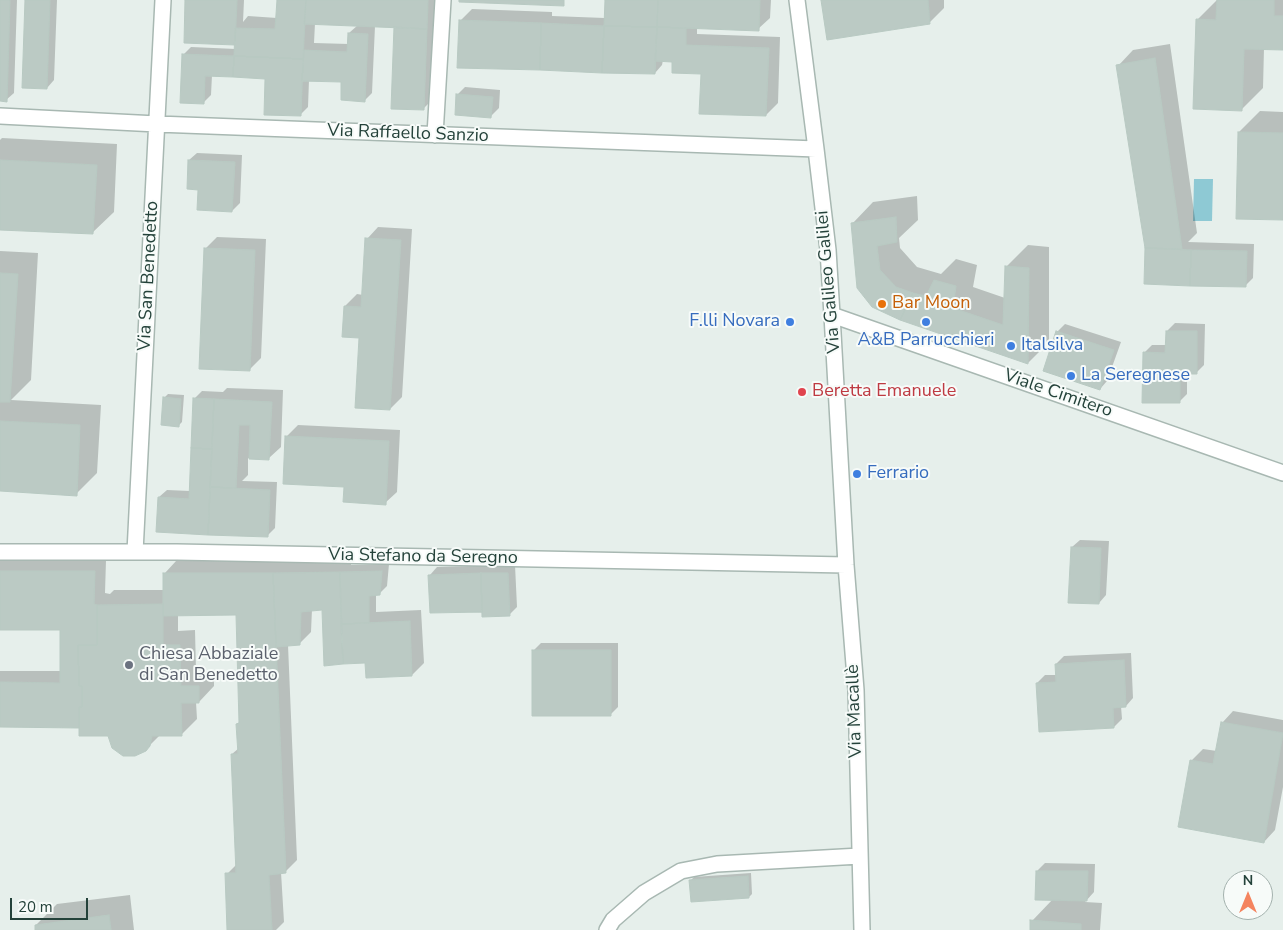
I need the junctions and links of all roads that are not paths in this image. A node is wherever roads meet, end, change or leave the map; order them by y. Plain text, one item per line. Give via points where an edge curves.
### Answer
1 (163, 0) edge
2 (443, 0) edge
3 (796, 0) edge
4 (0, 116) edge
5 (157, 124) junction
6 (435, 135) junction
7 (816, 149) junction
8 (832, 315) junction
9 (1283, 473) edge
10 (0, 552) edge
11 (135, 552) junction
12 (846, 565) junction
13 (860, 856) junction
14 (607, 930) edge
15 (862, 930) edge

1 - 5 street, Via San Benedetto
2 - 6 street
3 - 7 street, Via Galileo Galilei
4 - 5 street, Via Raffaello Sanzio
5 - 6 street, Via Raffaello Sanzio
5 - 11 street, Via San Benedetto
6 - 7 street, Via Raffaello Sanzio
7 - 8 street, Via Galileo Galilei
8 - 9 street, Viale Cimitero
8 - 12 street, Via Galileo Galilei
10 - 11 street, Via Stefano da Seregno
11 - 12 street, Via Stefano da Seregno
12 - 13 street, Via Macallè via 856,690
13 - 14 street via 717,864 681,871 644,893 613,920
13 - 15 street, Via Macallè

